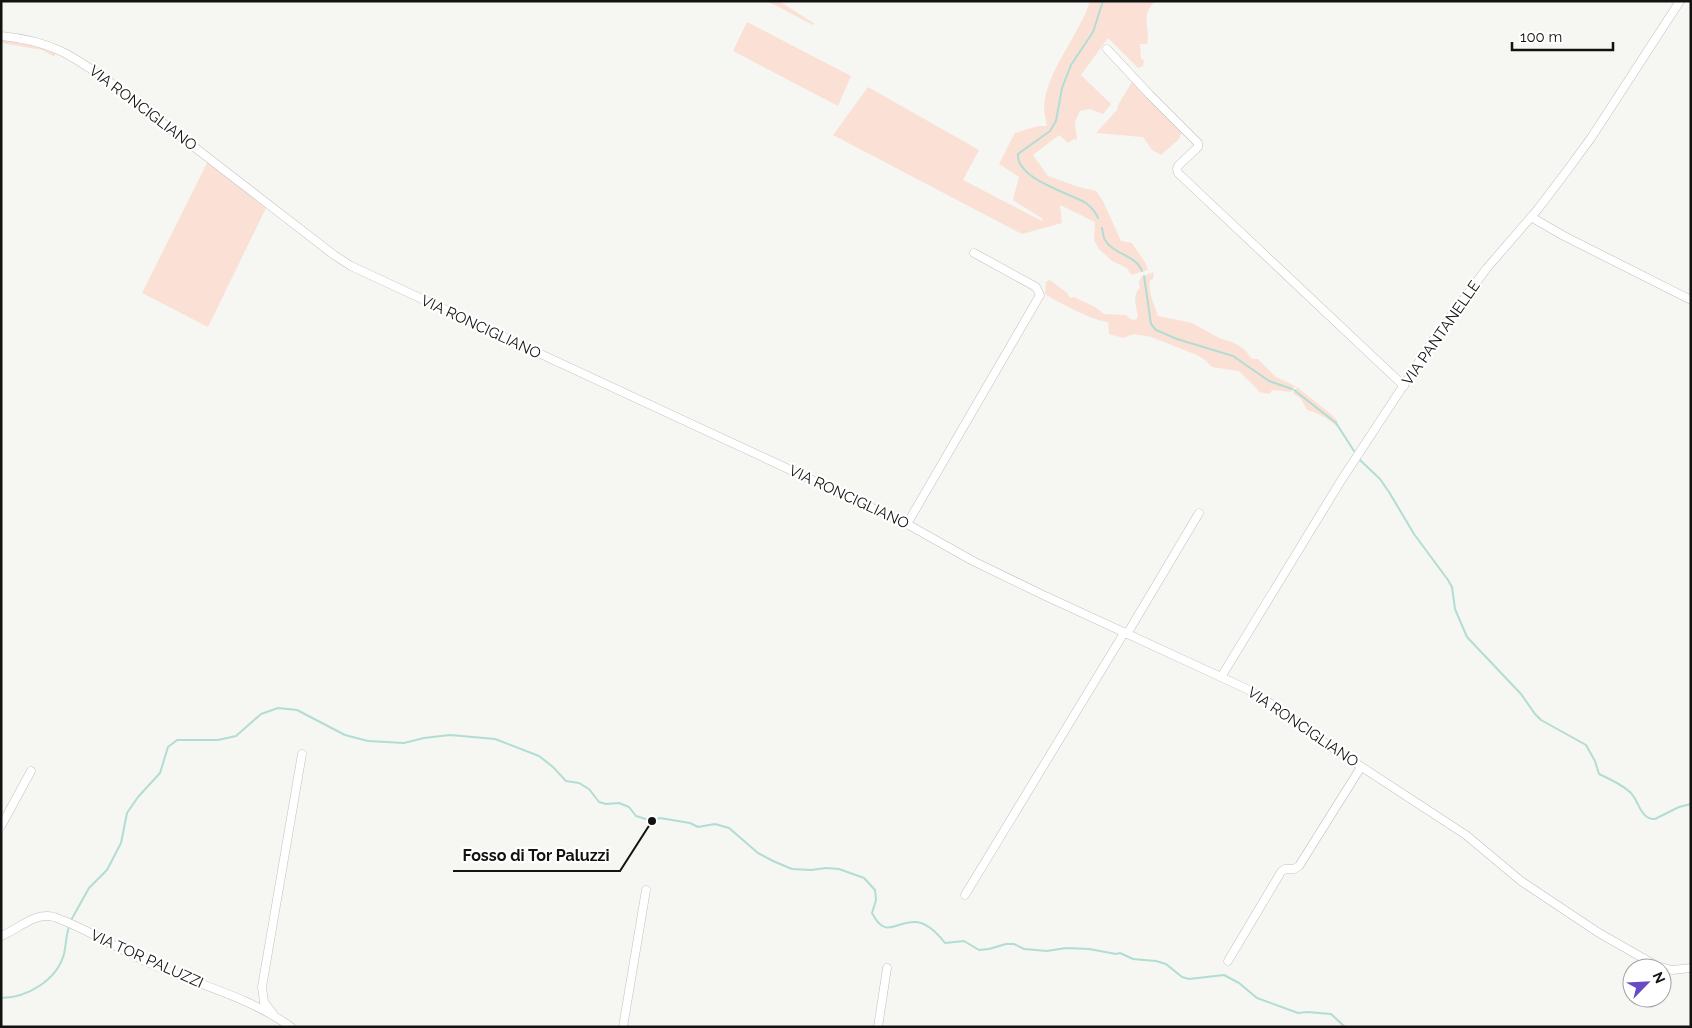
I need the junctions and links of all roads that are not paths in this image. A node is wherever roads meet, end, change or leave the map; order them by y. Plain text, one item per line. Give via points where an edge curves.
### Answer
1 (1680, 1) edge
2 (1, 36) edge
3 (1107, 49) dead end
4 (1531, 217) junction
5 (974, 253) dead end
6 (1691, 300) edge
7 (1404, 386) junction
8 (1199, 513) dead end
9 (907, 524) junction
10 (1125, 634) junction
11 (1221, 677) junction
12 (302, 754) dead end
13 (1361, 767) junction
14 (31, 771) dead end
15 (1, 826) edge
16 (646, 890) dead end
17 (965, 895) dead end
18 (1, 936) edge
19 (1228, 961) dead end
20 (887, 968) dead end
21 (1691, 968) edge
22 (276, 1017) junction
23 (291, 1027) edge
24 (623, 1027) edge
25 (878, 1027) edge

1 - 4 street, VIA PANTANELLE via 1591,138
2 - 9 street, VIA RONCIGLIANO via 43,43 79,60 334,255 359,270
3 - 7 street via 1198,143 1198,147 1178,166 1178,173
4 - 6 street
4 - 7 street, VIA PANTANELLE via 1456,307
5 - 9 street via 1036,287 1040,295
7 - 11 street, VIA PANTANELLE via 1342,479
8 - 10 street
9 - 10 street, VIA RONCIGLIANO via 973,561
10 - 11 street, VIA RONCIGLIANO
10 - 17 street
11 - 13 street, VIA RONCIGLIANO via 1263,698
12 - 22 street via 262,987 264,1002
13 - 19 street via 1299,866 1285,868 1281,872
13 - 21 street, VIA RONCIGLIANO via 1466,835 1526,885 1642,960 1672,970
14 - 15 street
16 - 24 street
18 - 22 street, VIA TOR PALUZZI via 39,916 51,916 147,962
20 - 25 street
22 - 23 street, VIA TOR PALUZZI

